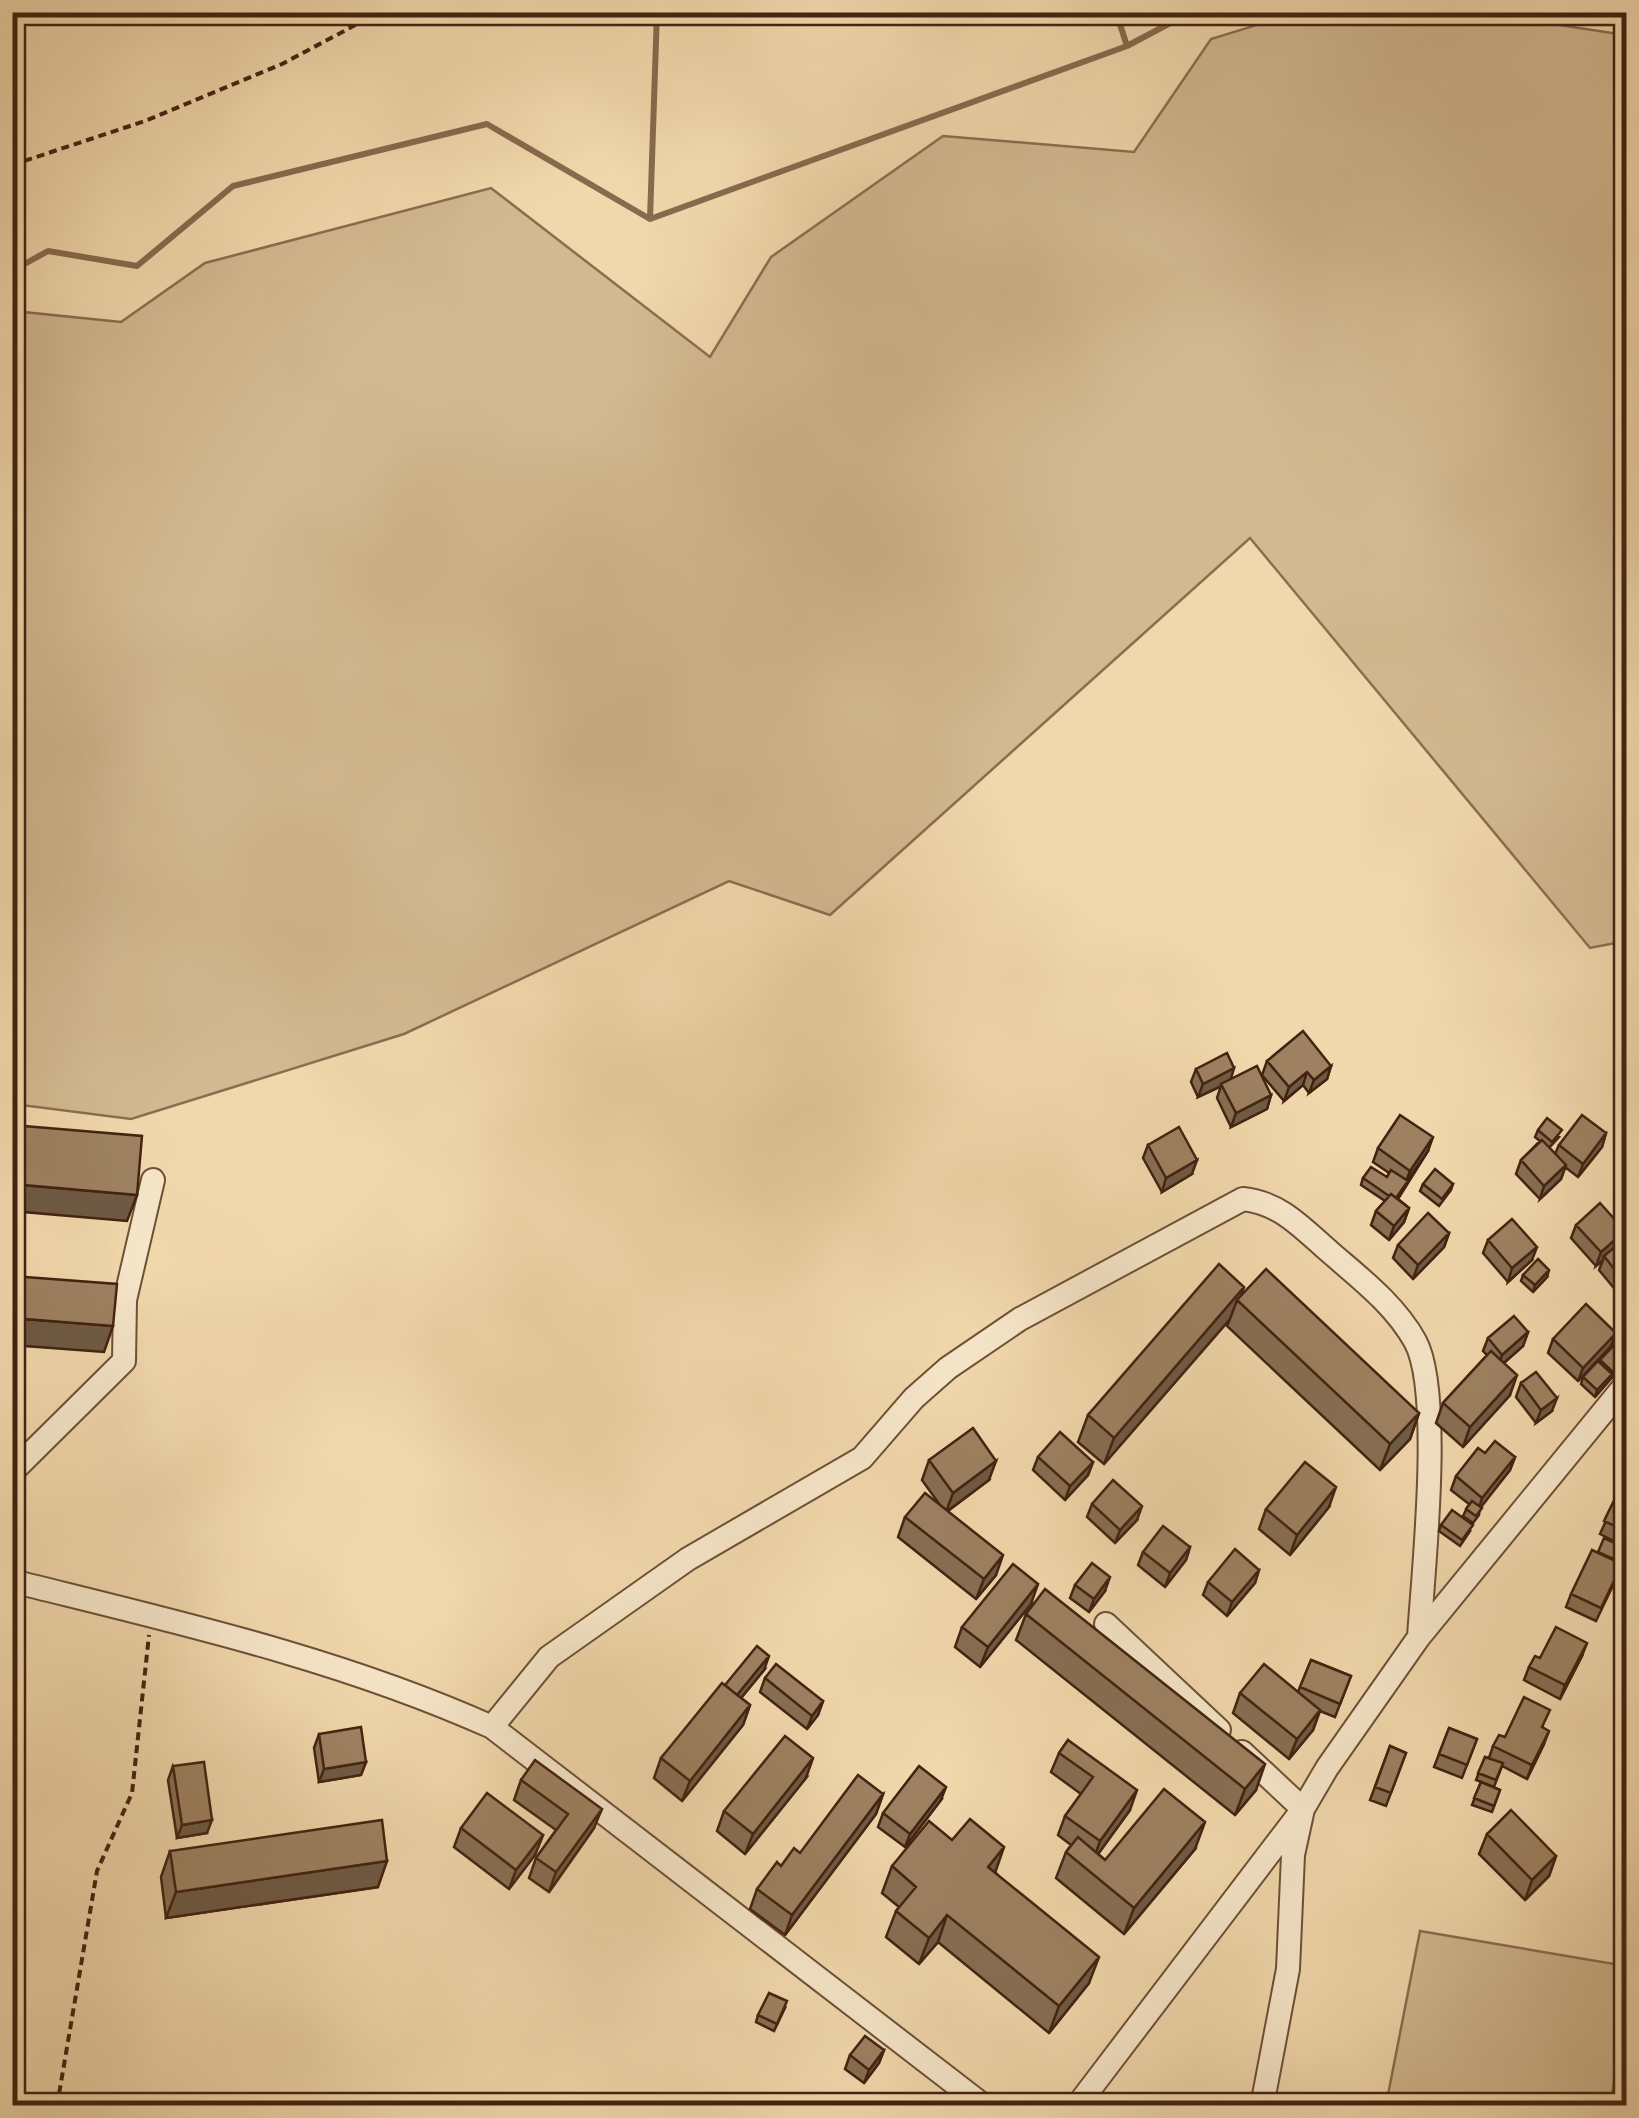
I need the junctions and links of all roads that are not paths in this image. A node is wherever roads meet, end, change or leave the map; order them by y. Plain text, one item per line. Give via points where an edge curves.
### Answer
1 (153, 1180) dead end
2 (1626, 1384) edge
3 (12, 1472) edge
4 (12, 1581) edge
5 (1106, 1624) dead end
6 (1419, 1637) junction
7 (492, 1727) junction
8 (1303, 1809) junction
9 (984, 2106) edge
10 (1077, 2106) edge
11 (1262, 2106) edge

1 - 3 street via 126,1300 124,1361
2 - 6 street
4 - 7 street via 264,1643 404,1688
5 - 8 street
6 - 7 street via 1428,1486 1426,1384 1417,1343 1385,1300 1290,1217 1270,1202 1243,1198 1020,1319 948,1368 862,1458 688,1559 549,1657
6 - 8 street
7 - 9 street
8 - 10 street
8 - 11 street via 1288,1969

